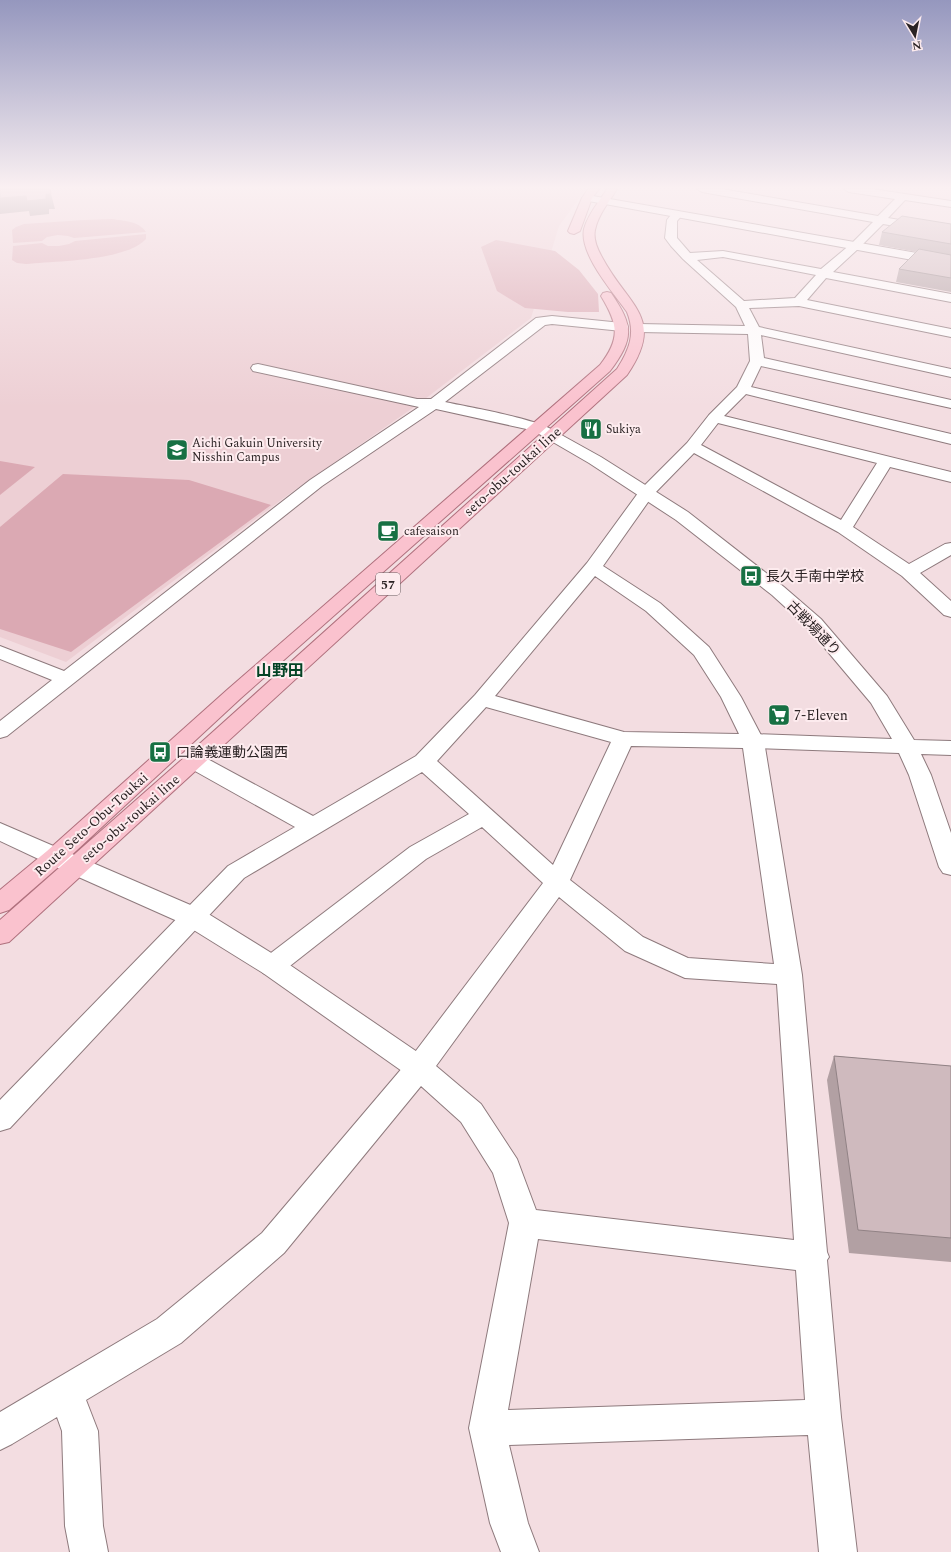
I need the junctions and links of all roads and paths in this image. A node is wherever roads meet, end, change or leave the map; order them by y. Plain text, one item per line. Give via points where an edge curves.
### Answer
1 (599, 261) edge
2 (692, 261) edge
3 (761, 261) edge
4 (838, 261) edge
5 (824, 274) junction
6 (951, 298) edge
7 (799, 302) junction
8 (741, 305) junction
9 (631, 328) junction
10 (754, 330) junction
11 (951, 333) edge
12 (758, 361) junction
13 (258, 368) dead end
14 (951, 373) edge
15 (743, 389) junction
16 (434, 404) junction
17 (951, 404) edge
18 (714, 418) junction
19 (543, 431) junction
20 (951, 438) edge
21 (692, 446) junction
22 (886, 461) junction
23 (951, 477) edge
24 (646, 492) junction
25 (844, 528) junction
26 (951, 548) edge
27 (593, 567) junction
28 (908, 572) junction
29 (951, 610) edge
30 (0, 652) edge
31 (67, 679) junction
32 (482, 700) junction
33 (0, 731) edge
34 (623, 739) junction
35 (753, 741) junction
36 (907, 747) junction
37 (951, 748) edge
38 (194, 761) junction
39 (424, 761) junction
40 (485, 815) junction
41 (312, 826) junction
42 (0, 831) edge
43 (65, 862) junction
44 (951, 867) edge
45 (557, 882) junction
46 (0, 904) edge
47 (193, 917) junction
48 (0, 935) edge
49 (272, 966) junction
50 (789, 975) junction
51 (419, 1068) junction
52 (0, 1119) edge
53 (525, 1223) junction
54 (813, 1257) junction
55 (66, 1393) junction
56 (824, 1417) junction
57 (487, 1428) junction
58 (0, 1432) edge
59 (89, 1552) edge
60 (520, 1552) edge
61 (838, 1552) edge

1 - 9 main road via 638,321
2 - 8 street
3 - 5 street
4 - 5 street
5 - 6 street
5 - 7 street
7 - 8 street
7 - 11 street
8 - 10 street
9 - 10 street
9 - 16 street via 541,321
9 - 19 main road, seto-obu-toukai line / 57 via 634,353 622,372
10 - 12 street
10 - 14 street
12 - 15 street
12 - 17 street
13 - 16 street, 古戦場通り via 417,403
15 - 18 street
15 - 20 street
16 - 19 street, 古戦場通り
16 - 31 street via 316,483
18 - 21 street
18 - 22 street
19 - 24 street, 古戦場通り via 576,448
19 - 38 main road, seto-obu-toukai line / 57
19 - 43 main road, Route Seto-Obu-Toukai / 57 via 234,694
21 - 24 street
21 - 25 street
22 - 23 street
22 - 25 street
24 - 27 street
24 - 36 street, 古戦場通り via 751,569 814,623 880,700
25 - 28 street
26 - 28 street
27 - 32 street
27 - 35 street via 653,607 702,651 731,697
28 - 29 street
30 - 31 street
31 - 33 street
32 - 34 street
32 - 39 street
34 - 35 street
34 - 45 street
35 - 36 street
35 - 50 street
36 - 37 street
36 - 44 street, 古戦場通り via 920,775
38 - 41 street
38 - 43 main road, seto-obu-toukai line / 57
39 - 40 street
39 - 41 street
40 - 45 street
40 - 49 street via 418,853
41 - 47 street via 236,872
42 - 43 street
43 - 46 main road, Route Seto-Obu-Toukai / 57
43 - 47 street
43 - 48 main road, seto-obu-toukai line / 57
45 - 50 street via 634,944 685,968
45 - 51 street
47 - 49 street
47 - 52 street
49 - 51 street
50 - 54 street
51 - 53 street via 471,1113 506,1168
51 - 55 street via 273,1243 169,1331
53 - 54 street
53 - 57 street
54 - 56 street
55 - 58 street
55 - 59 street via 80,1431 84,1526
56 - 57 street
56 - 61 street
57 - 60 street via 509,1523

